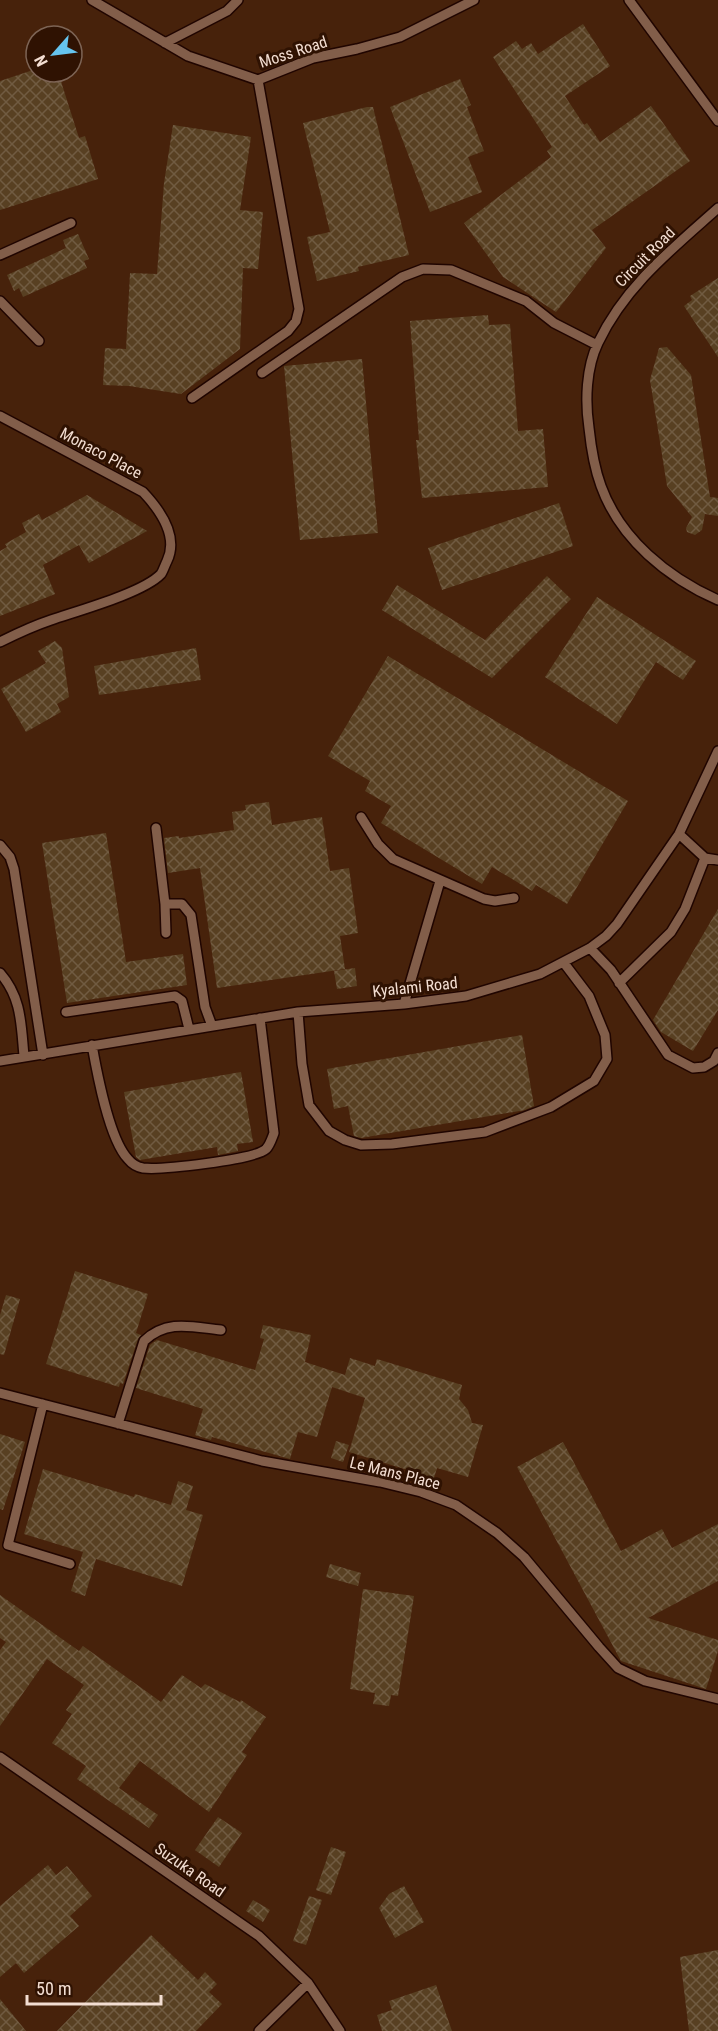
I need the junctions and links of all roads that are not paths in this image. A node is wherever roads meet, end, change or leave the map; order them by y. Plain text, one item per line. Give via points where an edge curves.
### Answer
1 (92, 0) edge
2 (238, 0) edge
3 (474, 0) edge
4 (629, 0) edge
5 (165, 43) junction
6 (258, 80) junction
7 (718, 121) edge
8 (718, 208) edge
9 (71, 223) dead end
10 (0, 255) edge
11 (0, 301) edge
12 (39, 341) dead end
13 (597, 345) junction
14 (262, 373) dead end
15 (192, 398) dead end
16 (0, 416) edge
17 (718, 600) edge
18 (0, 642) edge
19 (718, 751) edge
20 (361, 817) dead end
21 (156, 828) dead end
22 (679, 834) junction
23 (0, 845) edge
24 (705, 858) junction
25 (718, 860) edge
26 (440, 881) junction
27 (514, 897) dead end
28 (165, 904) junction
29 (166, 933) dead end
30 (590, 948) junction
31 (564, 963) junction
32 (0, 973) edge
33 (619, 982) junction
34 (404, 1004) junction
35 (66, 1012) dead end
36 (298, 1012) junction
37 (260, 1018) junction
38 (212, 1026) junction
39 (189, 1029) junction
40 (92, 1045) junction
41 (718, 1053) edge
42 (43, 1055) junction
43 (24, 1056) junction
44 (0, 1061) edge
45 (221, 1330) dead end
46 (0, 1393) edge
47 (43, 1404) junction
48 (118, 1424) junction
49 (70, 1564) dead end
50 (718, 1699) edge
51 (0, 1757) edge
52 (308, 1983) junction
53 (259, 2031) edge
54 (340, 2031) edge

1 - 5 lane, Moss Road
2 - 5 lane via 227,11
3 - 6 lane, Moss Road via 400,36 313,58
4 - 7 lane
5 - 6 lane, Moss Road via 188,56
6 - 15 lane via 298,309 296,321 288,331
8 - 13 lane, Circuit Road via 633,287
9 - 10 lane
11 - 12 lane
13 - 14 lane via 554,323 526,301 490,285 451,270 423,269 402,277
13 - 17 lane, Circuit Road via 586,409 601,486 618,518 664,570
16 - 18 lane, Monaco Place via 143,492 166,523 170,543 169,557 161,573 140,588
19 - 22 lane, Kyalami Road
20 - 26 lane via 393,859
21 - 28 lane
22 - 24 lane
22 - 30 lane, Kyalami Road via 617,924
23 - 42 lane via 14,869
24 - 25 lane
24 - 33 lane via 685,909 670,932
26 - 27 lane via 495,902
26 - 34 lane
28 - 29 lane
28 - 38 lane via 182,904 191,915
30 - 31 lane, Kyalami Road
30 - 33 lane
31 - 34 lane, Kyalami Road via 466,996
31 - 36 lane via 589,996 605,1035 607,1059 594,1081 551,1107 485,1132 361,1145 329,1131 309,1105
32 - 43 lane via 16,997
33 - 41 lane via 668,1055 693,1068 704,1067
34 - 36 lane, Kyalami Road
35 - 39 lane via 175,996 182,1001
36 - 37 lane, Kyalami Road
37 - 38 lane, Kyalami Road
37 - 40 lane via 274,1133 266,1149 247,1158 152,1168 134,1165 119,1146 101,1093
38 - 39 lane, Kyalami Road
39 - 40 lane, Kyalami Road
40 - 42 lane, Kyalami Road
42 - 43 lane, Kyalami Road
43 - 44 lane, Kyalami Road
45 - 48 lane via 177,1326 148,1337
46 - 47 lane, Le Mans Place
47 - 48 lane, Le Mans Place
47 - 49 lane via 8,1545
48 - 50 lane, Le Mans Place via 262,1461 411,1489 456,1505 524,1557 618,1668 645,1681
51 - 52 lane, Suzuka Road via 259,1936
52 - 53 lane
52 - 54 lane, Suzuka Road

